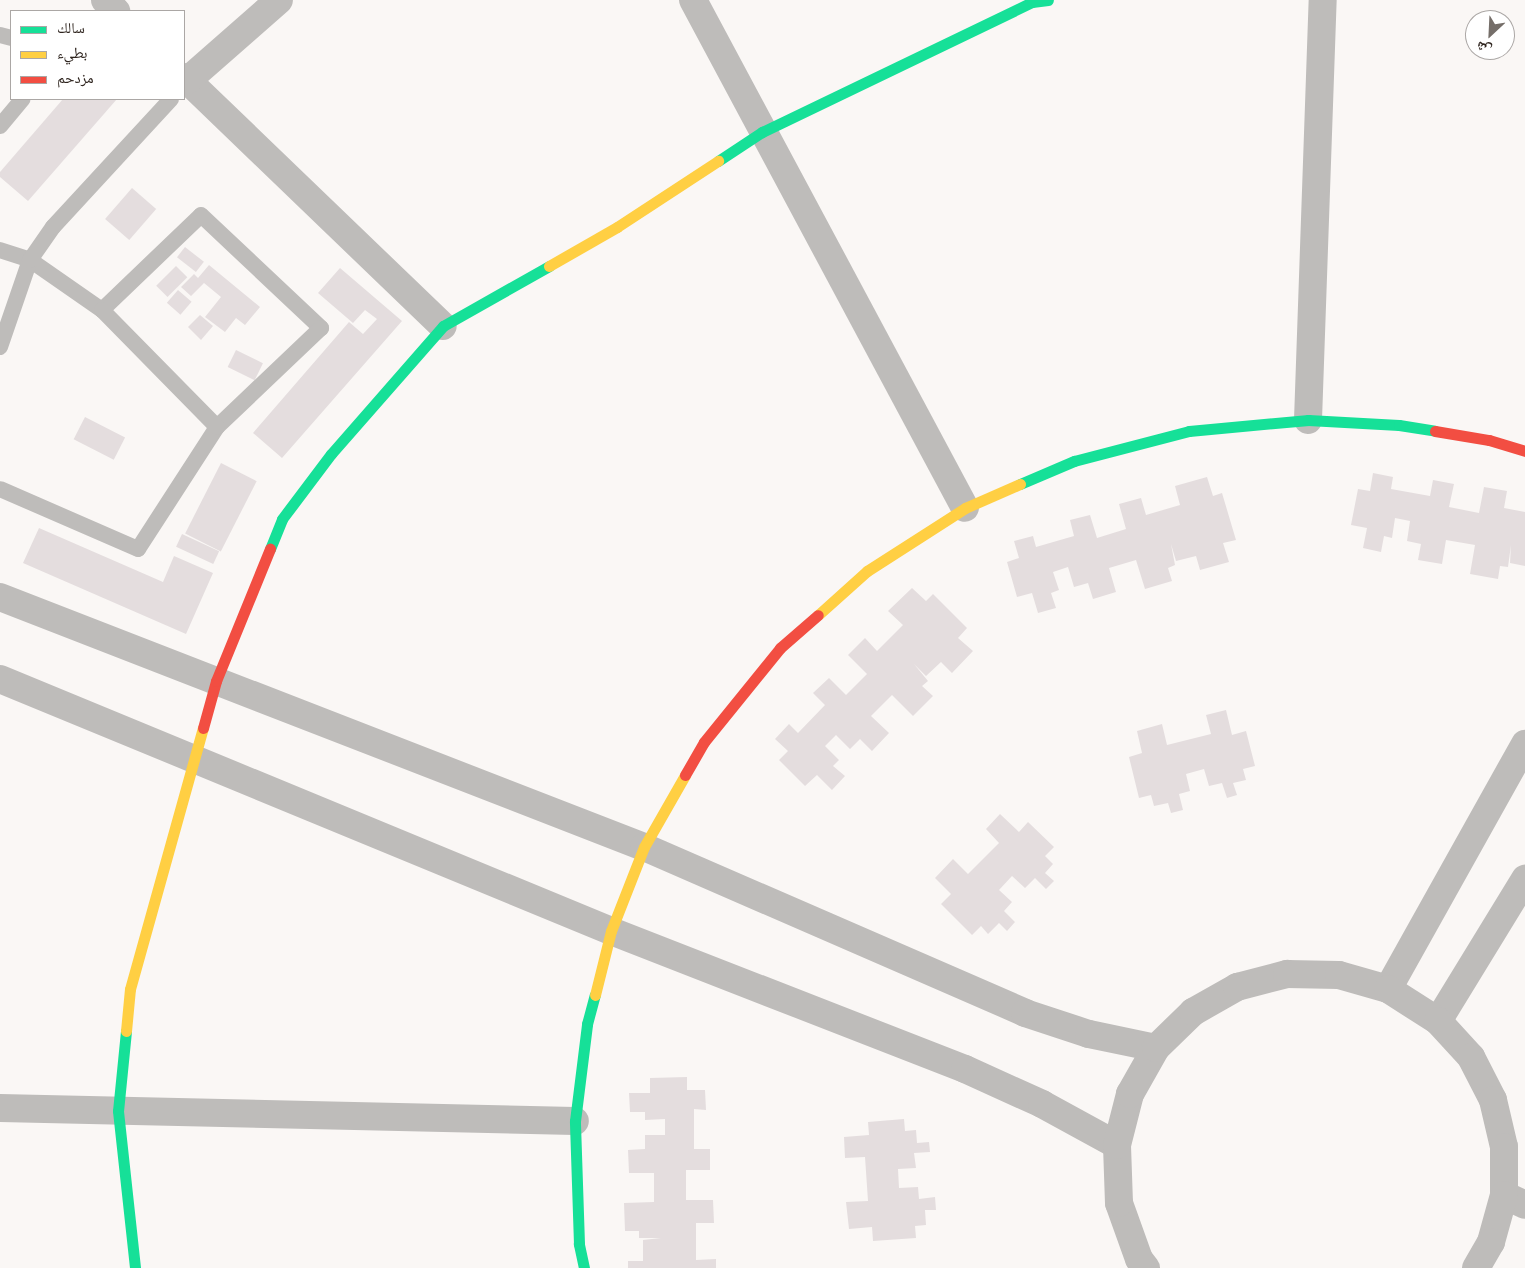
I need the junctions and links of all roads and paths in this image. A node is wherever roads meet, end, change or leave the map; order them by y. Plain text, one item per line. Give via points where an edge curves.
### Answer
1 (104, 0) edge
2 (279, 0) edge
3 (694, 0) edge
4 (1048, 0) edge
5 (1323, 0) edge
6 (115, 10) edge
7 (185, 82) edge
8 (185, 89) edge
9 (22, 100) edge
10 (167, 100) edge
11 (0, 126) edge
12 (762, 132) junction
13 (0, 250) edge
14 (30, 260) junction
15 (102, 310) junction
16 (443, 326) junction
17 (0, 347) edge
18 (1308, 420) junction
19 (217, 427) junction
20 (1525, 451) edge
21 (0, 489) edge
22 (965, 508) junction
23 (0, 597) edge
24 (0, 680) edge
25 (216, 681) junction
26 (1525, 744) edge
27 (196, 759) junction
28 (644, 847) junction
29 (1525, 879) edge
30 (611, 930) junction
31 (1388, 989) junction
32 (1438, 1021) junction
33 (1156, 1048) junction
34 (0, 1108) edge
35 (118, 1111) junction
36 (575, 1121) junction
37 (1117, 1145) junction
38 (1514, 1200) edge
39 (135, 1268) edge
40 (584, 1268) edge
41 (1146, 1268) edge
42 (1476, 1268) edge

1 - 6 street
2 - 7 street
3 - 12 street
4 - 12 street via 1032,2
5 - 18 street
8 - 16 street
9 - 11 lane
10 - 14 lane via 53,227
12 - 16 street via 617,227
12 - 22 street
13 - 14 lane
14 - 15 lane
14 - 17 lane
15 - 19 lane
15 - 19 lane via 202,215 321,328
16 - 25 street via 331,454 282,519
18 - 20 street via 1399,425 1489,440
18 - 22 street via 1189,431 1074,461
19 - 21 lane via 138,549
22 - 28 street via 867,571 780,648 704,742
23 - 25 street
24 - 27 street
25 - 27 street
25 - 28 street
26 - 31 street
27 - 30 street
27 - 35 street via 130,989
28 - 30 street
28 - 33 street via 1025,1013 1089,1034
29 - 32 street
30 - 36 street via 586,1024
30 - 37 street via 973,1072 1042,1104
31 - 32 street
31 - 33 street via 1338,975 1287,974 1237,987 1192,1012
32 - 38 street via 1471,1057 1493,1100
33 - 37 street via 1130,1094
34 - 35 street
35 - 36 street
35 - 39 street
36 - 40 street via 579,1244
37 - 41 street via 1119,1203 1139,1259
38 - 42 street

